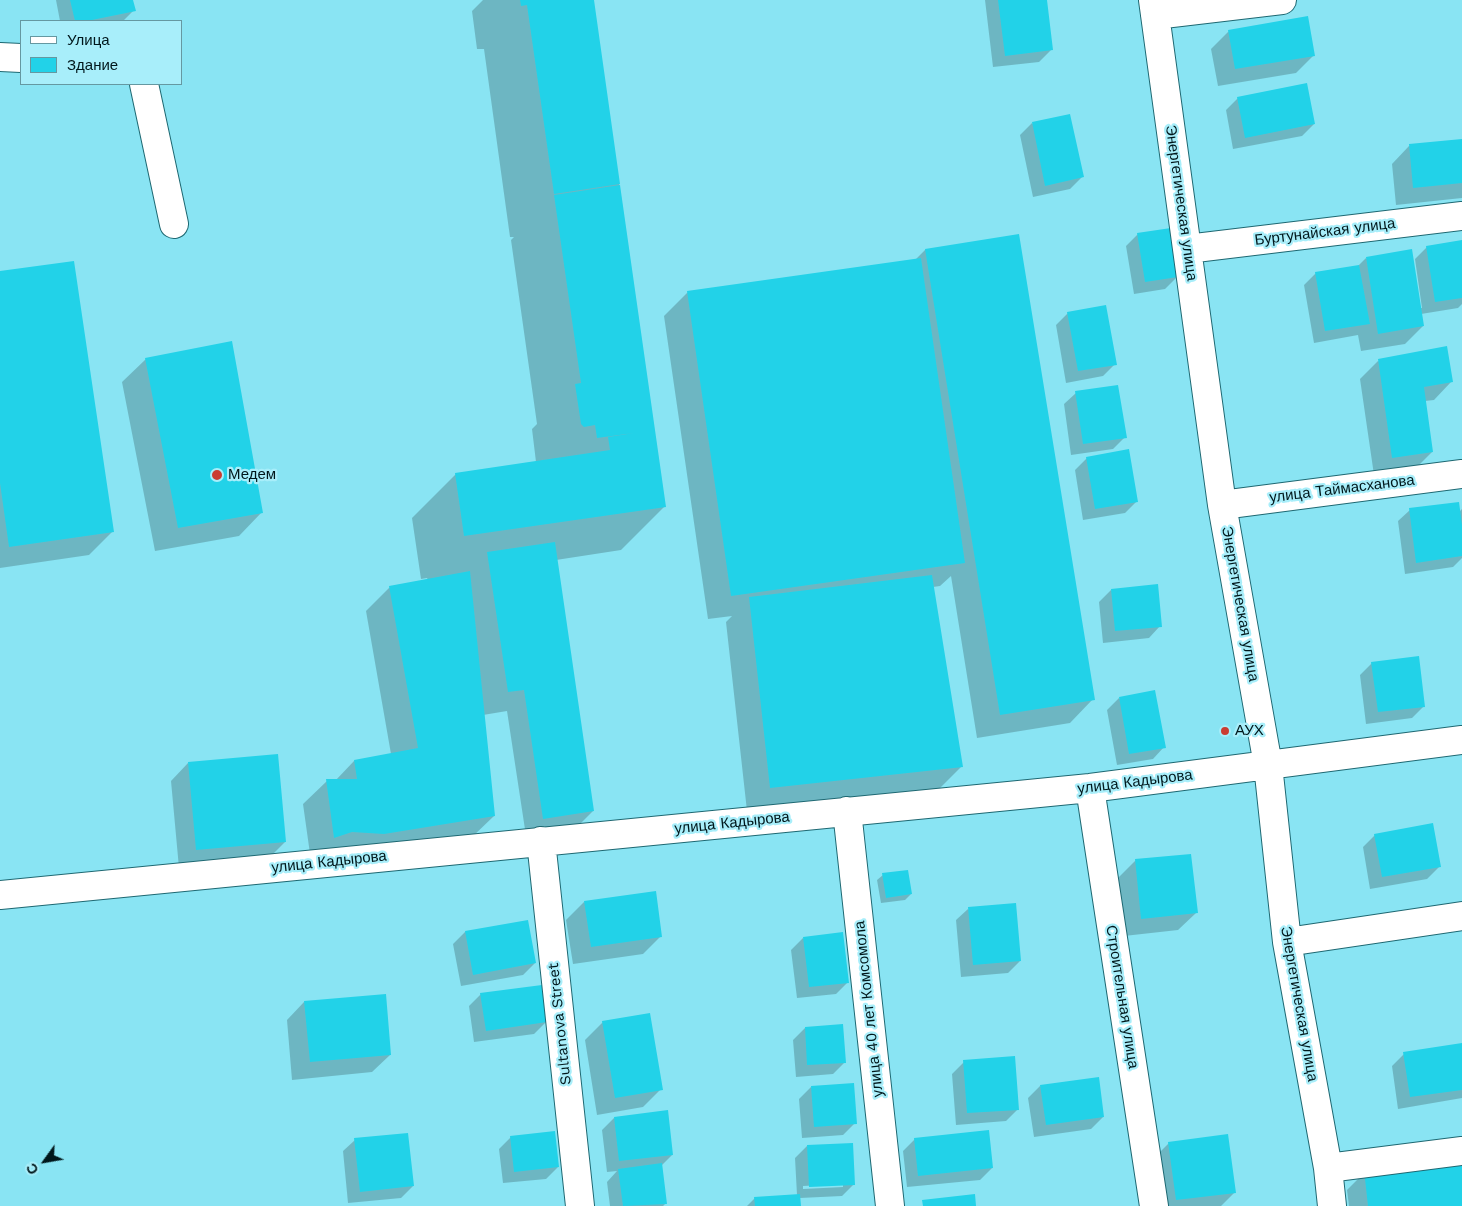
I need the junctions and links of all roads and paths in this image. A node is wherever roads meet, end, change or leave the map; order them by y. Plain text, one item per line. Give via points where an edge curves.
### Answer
1 (1282, 0) edge
2 (1154, 8) edge
3 (0, 57) edge
4 (20, 58) edge
5 (144, 85) edge
6 (1462, 216) edge
7 (174, 224) dead end
8 (1187, 249) junction
9 (1462, 474) edge
10 (1222, 505) junction
11 (1462, 740) edge
12 (1268, 765) junction
13 (1090, 788) junction
14 (847, 811) junction
15 (541, 841) junction
16 (0, 895) edge
17 (1462, 916) edge
18 (1287, 942) junction
19 (1462, 1151) edge
20 (1328, 1168) junction
21 (580, 1206) edge
22 (890, 1206) edge
23 (1154, 1206) edge
24 (1332, 1206) edge

1 - 2 street
2 - 8 street, Энергетическая улица
3 - 4 street
5 - 7 street
6 - 8 street, Буртунайская улица
8 - 10 street, Энергетическая улица
9 - 10 street, улица Таймасханова
10 - 12 street, Энергетическая улица
11 - 12 street, улица Кадырова
12 - 13 street, улица Кадырова
12 - 18 street, Энергетическая улица
13 - 14 street, улица Кадырова
13 - 23 street, Строительная улица
14 - 15 street, улица Кадырова
14 - 22 street, улица 40 лет Комсомола
15 - 16 street, улица Кадырова
15 - 21 street, Sultanova Street
17 - 18 street
18 - 20 street, Энергетическая улица
19 - 20 street
20 - 24 street, Энергетическая улица

